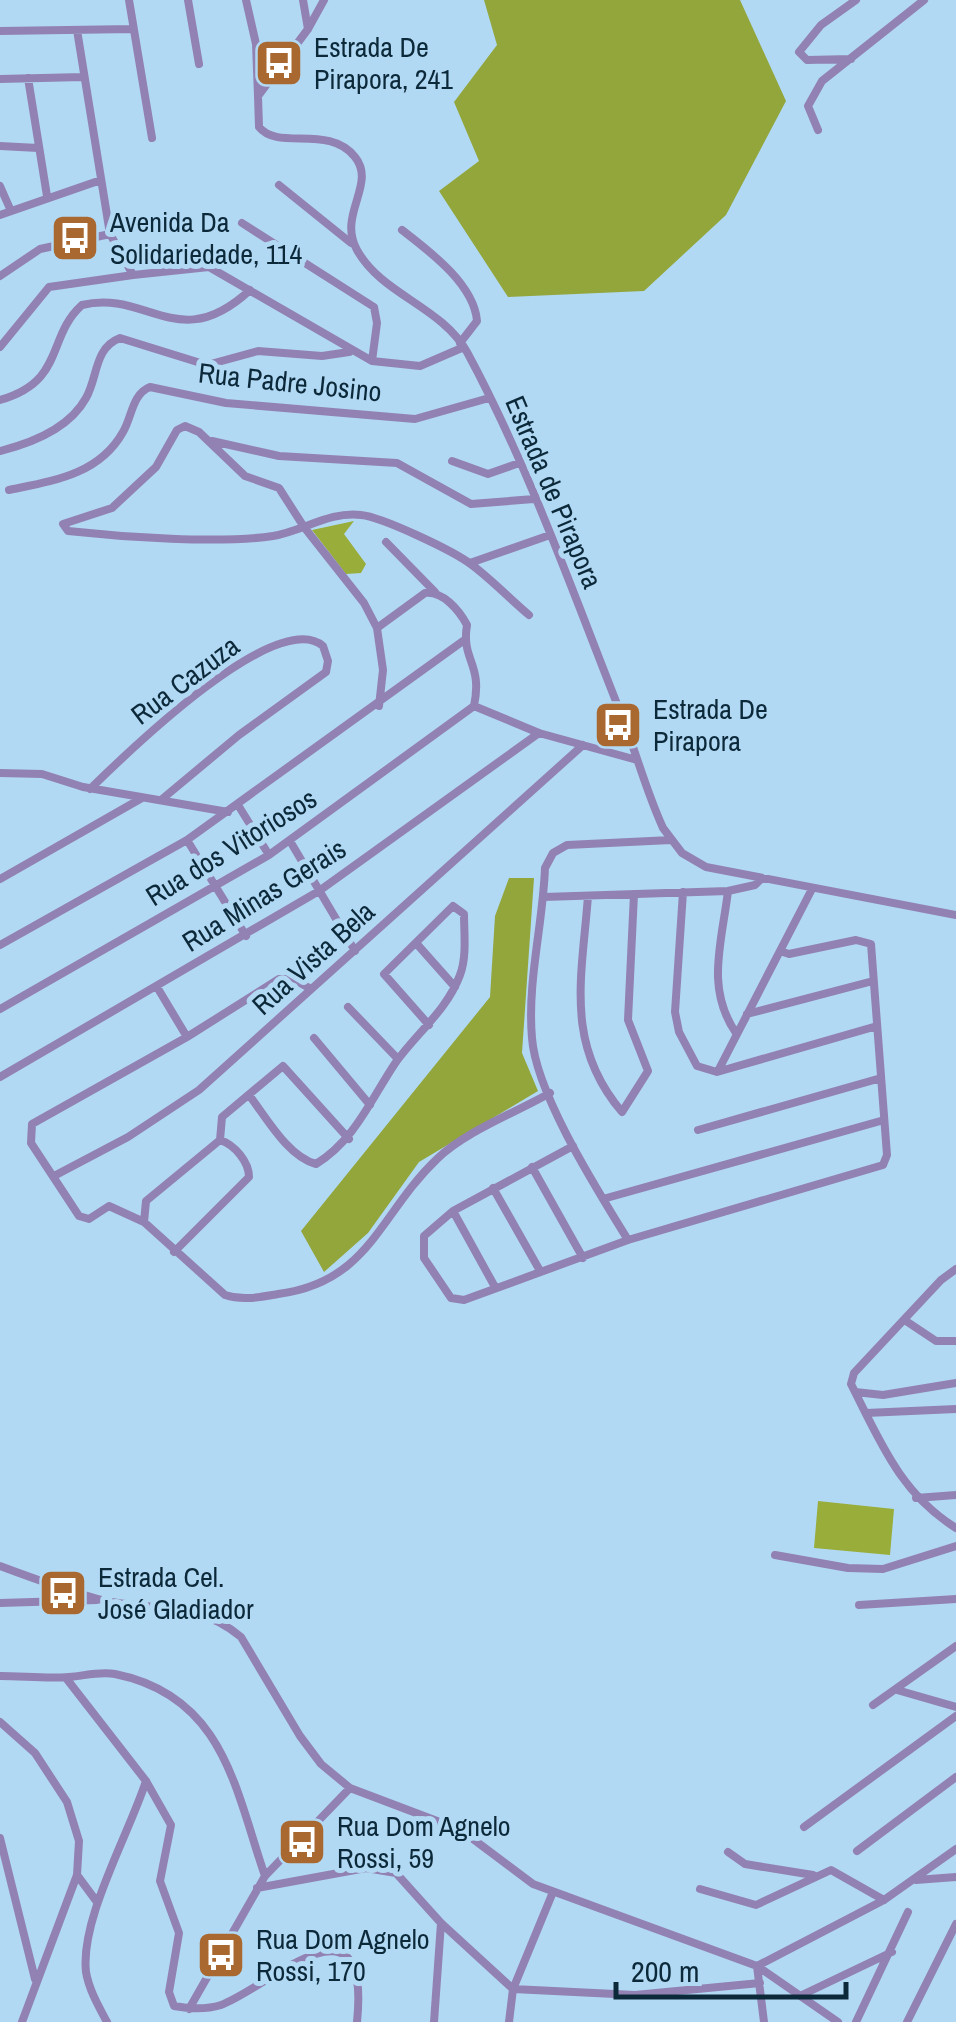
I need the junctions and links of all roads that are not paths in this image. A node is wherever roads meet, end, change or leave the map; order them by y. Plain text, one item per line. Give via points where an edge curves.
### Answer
1 (128, 0) edge
2 (188, 0) edge
3 (246, 0) edge
4 (303, 0) edge
5 (324, 0) edge
6 (856, 0) edge
7 (924, 0) edge
8 (133, 28) junction
9 (308, 29) junction
10 (0, 30) edge
11 (77, 30) junction
12 (850, 59) junction
13 (199, 64) dead end
14 (83, 76) junction
15 (0, 78) edge
16 (28, 78) junction
17 (258, 96) junction
18 (818, 130) dead end
19 (152, 138) dead end
20 (0, 146) edge
21 (38, 148) junction
22 (101, 180) junction
23 (279, 185) dead end
24 (0, 186) edge
25 (47, 196) junction
26 (11, 210) junction
27 (0, 215) edge
28 (242, 222) dead end
29 (402, 230) dead end
30 (110, 234) junction
31 (354, 246) junction
32 (0, 276) edge
33 (133, 276) junction
34 (250, 290) junction
35 (462, 345) junction
36 (0, 347) edge
37 (349, 352) junction
38 (372, 361) junction
39 (489, 398) junction
40 (0, 400) edge
41 (208, 440) junction
42 (0, 451) edge
43 (452, 461) dead end
44 (519, 463) junction
45 (9, 490) dead end
46 (534, 499) junction
47 (304, 527) junction
48 (550, 535) junction
49 (386, 542) dead end
50 (470, 563) junction
51 (435, 592) junction
52 (529, 615) dead end
53 (377, 628) junction
54 (464, 641) junction
55 (379, 706) junction
56 (474, 706) junction
57 (539, 733) junction
58 (582, 745) junction
59 (638, 760) junction
60 (0, 773) edge
61 (90, 789) junction
62 (142, 798) junction
63 (161, 800) junction
64 (238, 805) junction
65 (228, 812) junction
66 (187, 840) junction
67 (671, 840) junction
68 (290, 841) junction
69 (269, 855) junction
70 (0, 878) edge
71 (762, 878) junction
72 (216, 888) junction
73 (812, 889) junction
74 (728, 891) junction
75 (320, 892) junction
76 (683, 892) junction
77 (634, 894) junction
78 (588, 896) junction
79 (544, 898) junction
80 (956, 915) edge
81 (246, 936) junction
82 (416, 943) junction
83 (0, 945) edge
84 (780, 951) junction
85 (355, 952) junction
86 (873, 982) junction
87 (455, 987) junction
88 (157, 988) junction
89 (311, 989) junction
90 (348, 1007) dead end
91 (0, 1010) edge
92 (747, 1014) junction
93 (429, 1025) junction
94 (877, 1026) junction
95 (736, 1033) junction
96 (187, 1037) junction
97 (314, 1038) dead end
98 (398, 1059) junction
99 (717, 1072) junction
100 (0, 1076) edge
101 (881, 1078) junction
102 (550, 1093) junction
103 (249, 1095) junction
104 (370, 1105) junction
105 (884, 1120) junction
106 (698, 1130) dead end
107 (220, 1140) junction
108 (348, 1140) junction
109 (573, 1146) junction
110 (532, 1167) junction
111 (54, 1176) junction
112 (493, 1188) junction
113 (603, 1199) junction
114 (454, 1211) junction
115 (144, 1222) junction
116 (628, 1240) junction
117 (174, 1252) junction
118 (583, 1258) junction
119 (539, 1270) junction
120 (956, 1270) edge
121 (496, 1287) junction
122 (906, 1321) junction
123 (956, 1341) edge
124 (956, 1383) edge
125 (855, 1392) junction
126 (956, 1408) edge
127 (866, 1413) junction
128 (956, 1495) edge
129 (916, 1498) junction
130 (956, 1528) edge
131 (956, 1546) edge
132 (775, 1555) dead end
133 (0, 1566) edge
134 (35, 1578) junction
135 (956, 1599) edge
136 (101, 1600) junction
137 (32, 1603) junction
138 (0, 1604) edge
139 (859, 1606) dead end
140 (956, 1646) edge
141 (952, 1654) edge
142 (0, 1676) edge
143 (66, 1678) junction
144 (897, 1690) junction
145 (873, 1705) dead end
146 (956, 1707) edge
147 (956, 1716) edge
148 (0, 1722) edge
149 (956, 1777) edge
150 (146, 1781) junction
151 (350, 1788) junction
152 (804, 1828) dead end
153 (0, 1838) edge
154 (956, 1849) edge
155 (857, 1851) dead end
156 (728, 1852) dead end
157 (816, 1875) junction
158 (78, 1876) junction
159 (265, 1876) junction
160 (956, 1877) edge
161 (916, 1880) junction
162 (257, 1888) junction
163 (700, 1889) dead end
164 (554, 1892) junction
165 (884, 1900) junction
166 (97, 1902) junction
167 (908, 1912) dead end
168 (442, 1923) junction
169 (956, 1924) edge
170 (892, 1952) junction
171 (757, 1966) junction
172 (35, 1979) junction
173 (760, 1983) junction
174 (513, 1989) junction
175 (802, 1994) junction
176 (189, 2009) junction
177 (824, 2011) junction
178 (22, 2022) edge
179 (107, 2022) edge
180 (357, 2022) edge
181 (434, 2022) edge
182 (508, 2022) edge
183 (764, 2022) edge
184 (823, 2022) edge
185 (838, 2022) edge
186 (856, 2022) edge
187 (907, 2022) edge

1 - 8 street
2 - 13 street
3 - 17 street
4 - 9 street
5 - 9 street
6 - 12 street via 798,52 807,60
7 - 12 street
8 - 11 street
8 - 19 street
9 - 17 street
10 - 11 street
11 - 14 street
12 - 18 street via 812,97 808,111
14 - 16 street
14 - 22 street
15 - 16 street
16 - 21 street
17 - 31 street via 262,132 332,140 355,157 362,181 349,223
20 - 21 street
21 - 25 street
22 - 25 street
22 - 30 street
23 - 31 street, Estrada de Pirapora
24 - 26 street
25 - 26 street
26 - 27 street
28 - 38 street via 374,307
29 - 35 street via 472,302 477,321
30 - 32 street via 40,249
30 - 33 street
31 - 35 street, Estrada de Pirapora via 382,280 427,310
33 - 34 street via 202,266
33 - 36 street via 48,287
34 - 37 street
34 - 40 street via 231,305 185,322 115,304 82,305 51,366 34,384
35 - 38 street via 420,366
35 - 39 street, Estrada de Pirapora
37 - 38 street
37 - 42 street via 258,351 207,365 120,338 100,355 86,398 66,420 32,442
39 - 44 street, Estrada de Pirapora
39 - 45 street, Rua Padre Josino via 415,419 226,403 150,387 140,393 119,438 82,472
41 - 46 street via 280,456 397,463 471,504
41 - 47 street via 244,476 279,488
41 - 47 street via 181,428 156,467 112,508 63,524 80,532 256,537
43 - 44 street via 488,474
44 - 46 street, Estrada de Pirapora
46 - 48 street, Estrada de Pirapora
47 - 50 street via 340,515 373,517
47 - 53 street
48 - 50 street
48 - 59 street, Estrada de Pirapora
49 - 51 street
50 - 52 street
51 - 53 street
51 - 54 street via 464,620
53 - 55 street
54 - 55 street
54 - 56 street via 479,675
55 - 64 street
56 - 57 street
56 - 68 street, Rua dos Vitoriosos
57 - 58 street
57 - 75 street, Rua Minas Gerais
58 - 59 street
58 - 85 street, Rua Vista Bela
59 - 67 street, Estrada de Pirapora
60 - 61 street via 60,778
61 - 62 street
61 - 63 street, Rua Cazuza via 185,704 263,648 311,639 322,646 326,672
62 - 63 street
62 - 70 street
63 - 65 street
64 - 65 street
64 - 69 street
65 - 66 street
66 - 72 street
66 - 83 street
67 - 71 street via 693,862
67 - 79 street via 562,847 546,864
68 - 69 street, Rua dos Vitoriosos
68 - 75 street
69 - 72 street, Rua dos Vitoriosos
71 - 73 street
71 - 74 street
72 - 81 street
72 - 91 street, Rua dos Vitoriosos
73 - 80 street
73 - 84 street
74 - 76 street
74 - 95 street via 716,989 720,1010
75 - 81 street, Rua Minas Gerais
75 - 85 street
76 - 77 street
76 - 99 street via 675,1012 697,1066
77 - 78 street
77 - 78 street via 628,1020 648,1071 622,1112 579,1029
78 - 79 street
79 - 102 street via 531,1026 535,1062
81 - 88 street, Rua Minas Gerais
82 - 87 street
82 - 87 street via 454,906 464,914 463,965
82 - 93 street via 384,974
84 - 86 street via 868,939
84 - 92 street
85 - 89 street, Rua Vista Bela
86 - 92 street
86 - 94 street
87 - 93 street
88 - 96 street
88 - 100 street, Rua Minas Gerais
89 - 96 street via 279,979
89 - 111 street, Rua Vista Bela via 200,1090
90 - 98 street
92 - 95 street
93 - 98 street
94 - 99 street
94 - 101 street
95 - 99 street
96 - 111 street via 32,1124 32,1143
97 - 104 street
98 - 104 street
101 - 105 street
101 - 106 street
102 - 109 street
102 - 117 street via 438,1158 356,1262 326,1282 232,1297
103 - 107 street via 222,1116
103 - 108 street via 309,1163
103 - 108 street via 283,1066
104 - 108 street
105 - 113 street
105 - 116 street via 887,1155 877,1169
107 - 115 street via 146,1201
107 - 117 street via 240,1156 248,1178
109 - 110 street
109 - 113 street
110 - 112 street
110 - 118 street
111 - 115 street via 84,1219 109,1206
112 - 114 street
112 - 119 street
113 - 116 street
114 - 121 street
114 - 121 street via 424,1236 424,1258 454,1300
115 - 117 street
116 - 118 street
118 - 119 street
119 - 121 street
120 - 122 street
122 - 123 street via 936,1341
122 - 125 street via 854,1373
124 - 125 street
125 - 127 street
126 - 127 street
127 - 129 street
128 - 129 street
129 - 130 street
131 - 132 street via 884,1569
133 - 134 street
134 - 136 street
134 - 137 street
135 - 139 street
136 - 137 street
136 - 151 street via 186,1607 228,1625 300,1736
137 - 138 street
140 - 141 street
141 - 144 street
142 - 143 street
143 - 150 street
143 - 159 street via 101,1673 142,1682 202,1723 230,1765
144 - 145 street
144 - 146 street
147 - 152 street
148 - 158 street via 35,1753 67,1802 78,1841
149 - 155 street
150 - 166 street
150 - 176 street via 170,1825 160,1881 179,1933 170,1997 174,2006
151 - 159 street
151 - 164 street via 461,1830 510,1870
153 - 172 street
154 - 161 street
156 - 157 street via 745,1864
157 - 163 street via 756,1905
157 - 165 street via 837,1870
158 - 166 street
158 - 172 street
159 - 162 street
160 - 161 street
161 - 165 street
162 - 168 street via 380,1868 412,1886
162 - 176 street
164 - 171 street
164 - 174 street
165 - 171 street
166 - 179 street via 86,1973
167 - 170 street
168 - 174 street
168 - 181 street
169 - 187 street
170 - 175 street
170 - 186 street
171 - 173 street
171 - 175 street
172 - 178 street
173 - 174 street via 635,1995
173 - 183 street
174 - 182 street
175 - 177 street
176 - 180 street via 221,2005 290,1962 323,1951 354,1968
177 - 184 street
177 - 185 street

